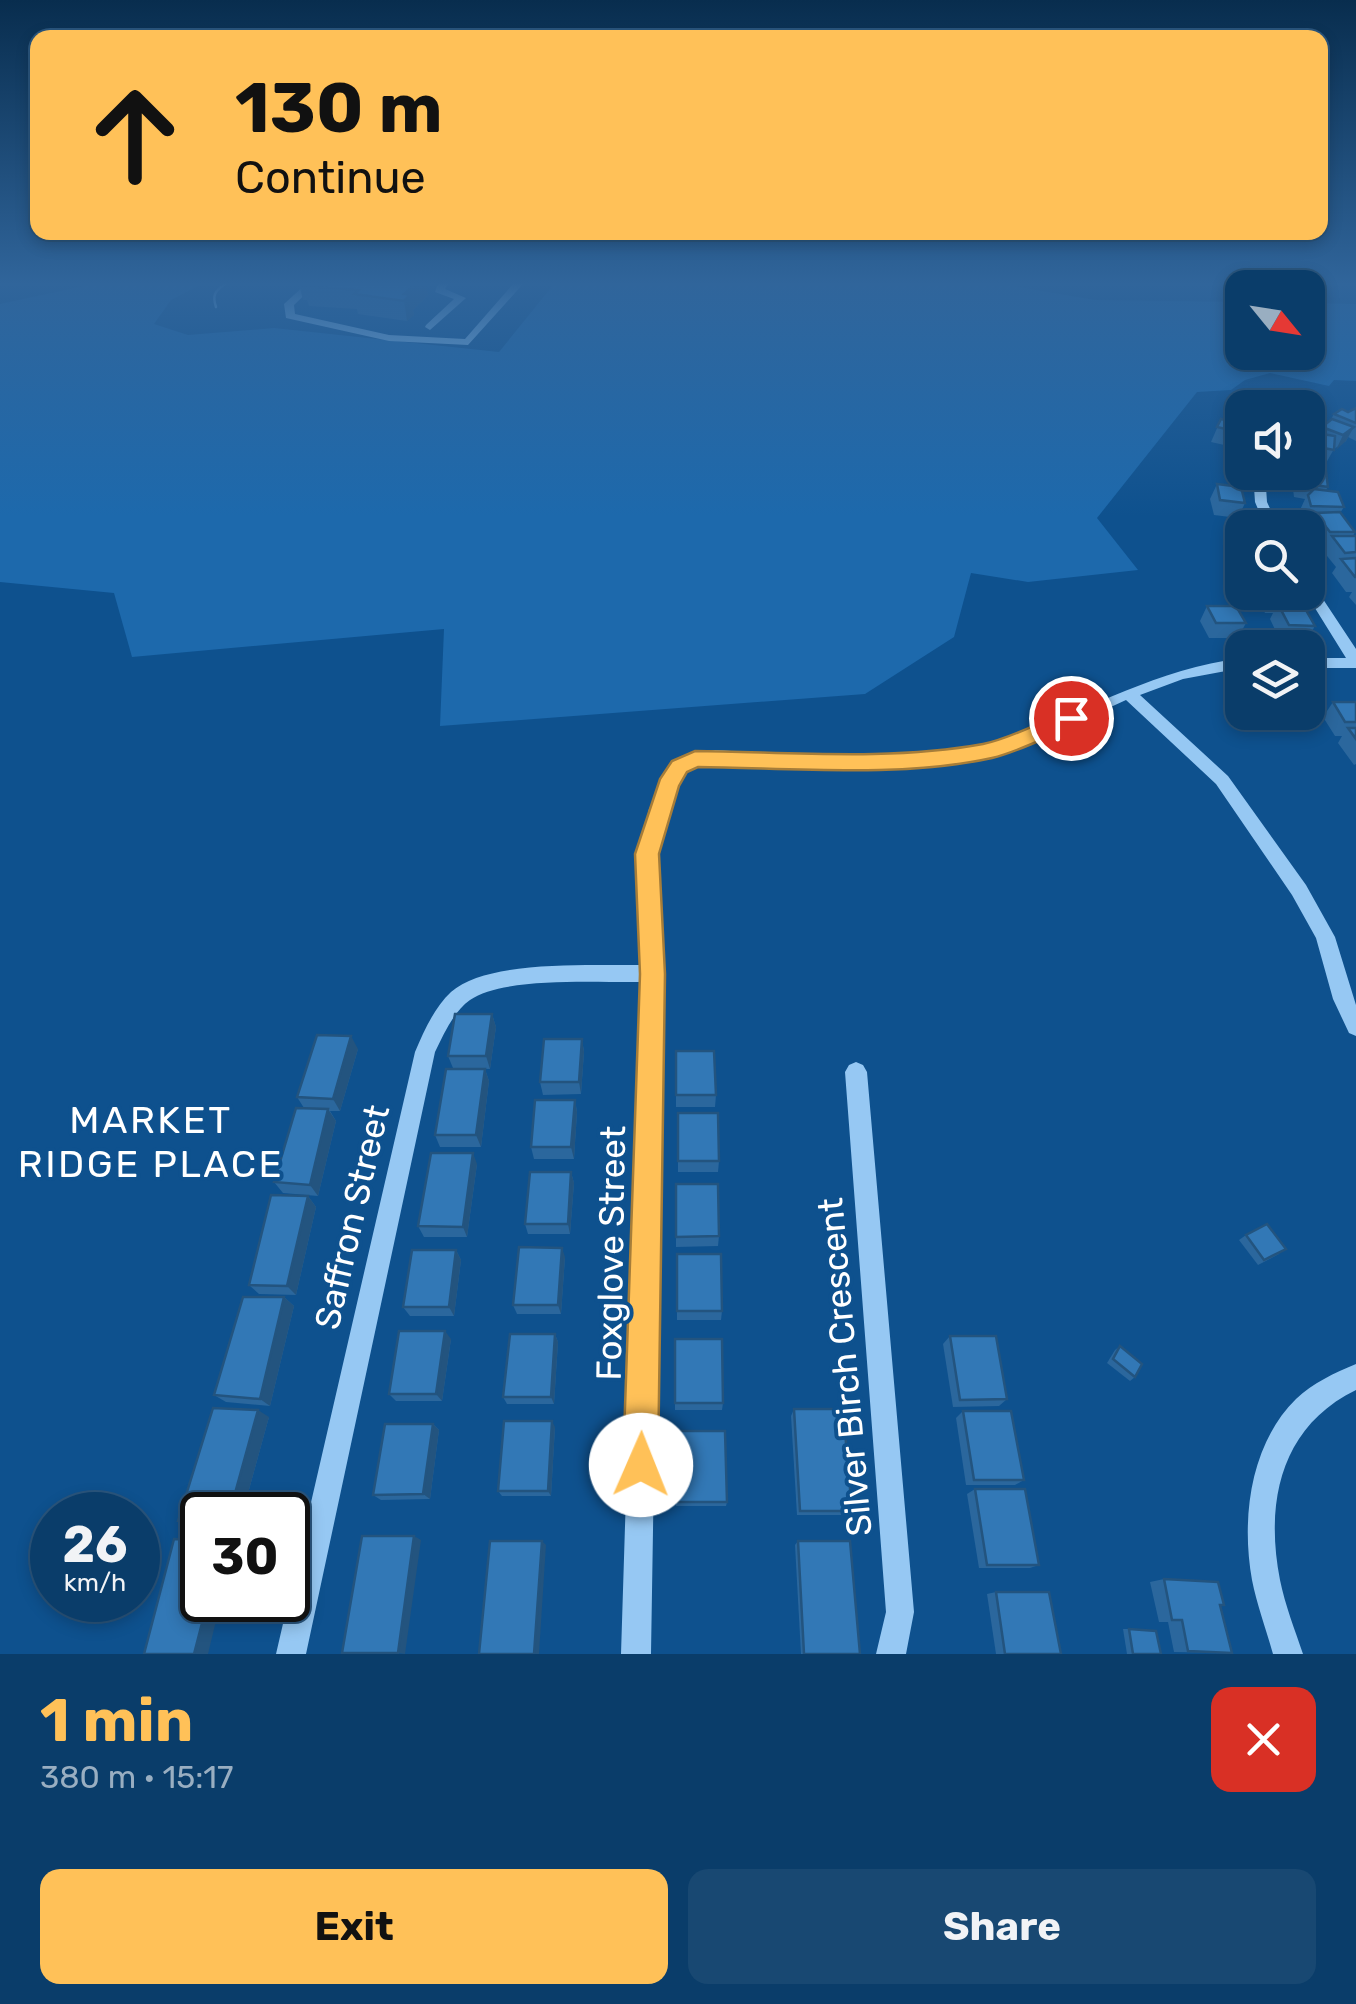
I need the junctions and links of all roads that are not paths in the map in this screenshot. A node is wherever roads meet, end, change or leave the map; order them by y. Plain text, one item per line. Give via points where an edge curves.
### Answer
1 (1323, 610) edge
2 (1356, 662) edge
3 (1325, 663) edge
4 (1225, 665) edge
5 (1130, 695) junction
6 (652, 974) junction
7 (1356, 1027) edge
8 (856, 1072) dead end
9 (1356, 1377) edge
10 (291, 1654) edge
11 (636, 1654) edge
12 (890, 1654) edge
13 (1288, 1654) edge

1 - 2 street
2 - 3 street
4 - 5 street
5 - 6 street, Foxglove Street via 992,750 853,760 714,756 680,766 658,808 647,854
5 - 7 street via 1222,780 1290,877 1325,937
6 - 10 street, Saffron Street via 493,979 463,994 440,1018 425,1052
6 - 11 street, Foxglove Street
8 - 12 street, Silver Birch Crescent via 900,1612
9 - 13 street via 1302,1410 1285,1430 1265,1482 1261,1542

